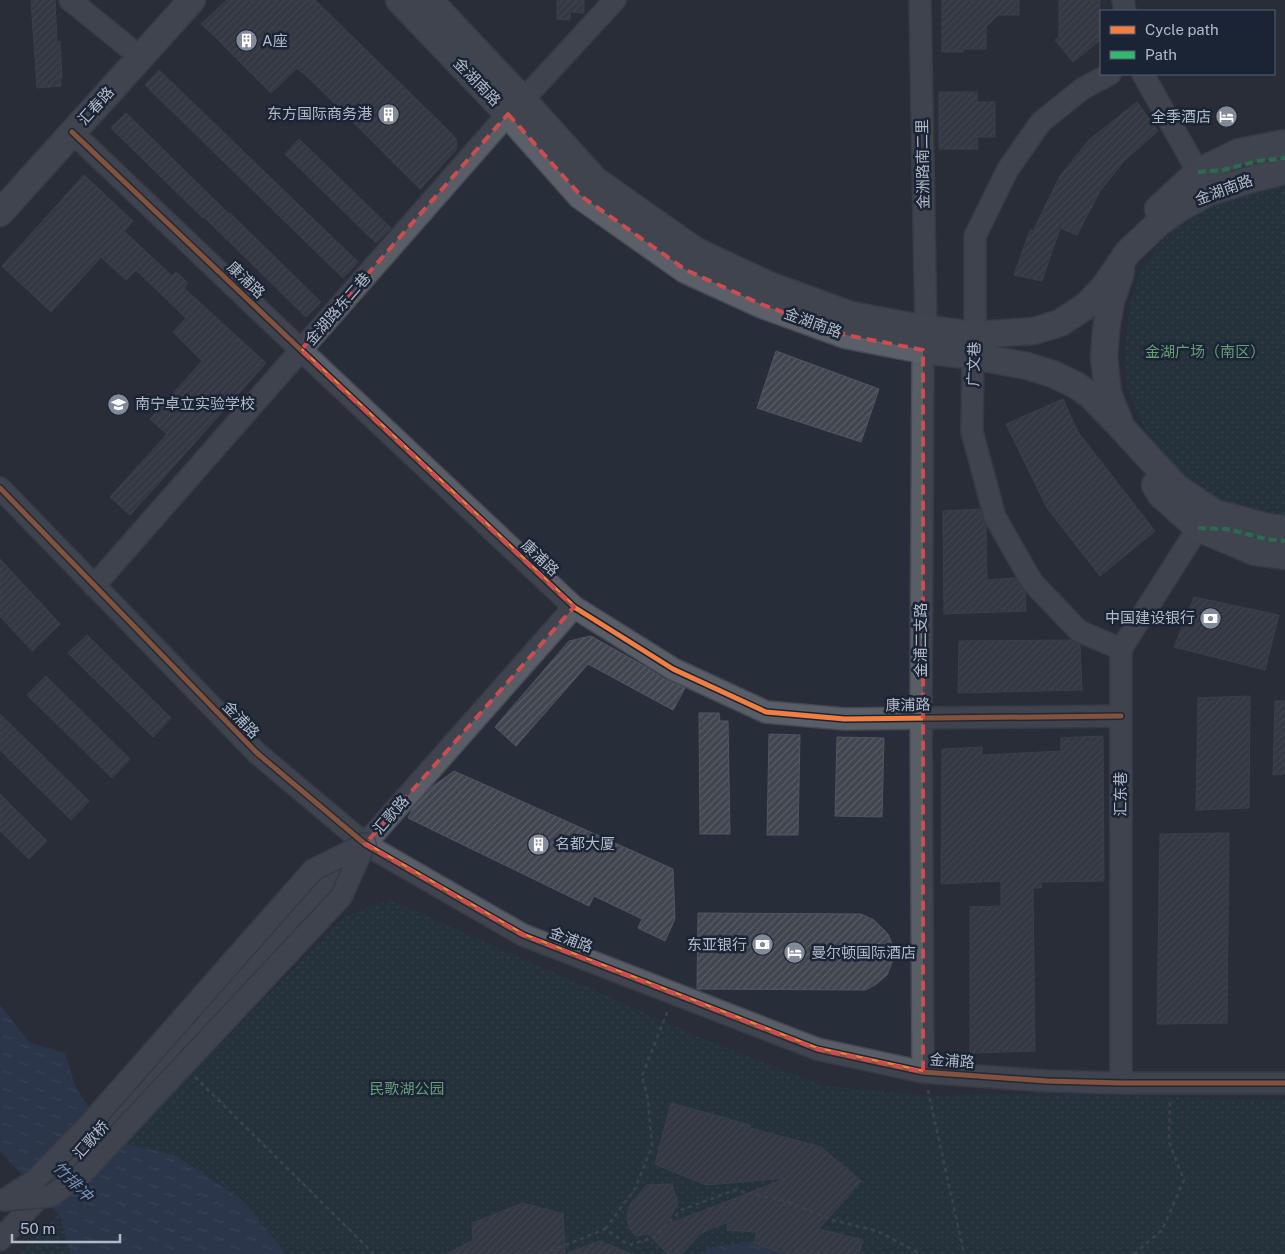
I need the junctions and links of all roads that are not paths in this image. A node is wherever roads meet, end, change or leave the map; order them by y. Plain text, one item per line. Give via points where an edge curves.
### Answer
1 (70, 0) edge
2 (170, 0) edge
3 (192, 0) edge
4 (399, 0) edge
5 (429, 0) edge
6 (614, 0) edge
7 (920, 0) edge
8 (128, 47) junction
9 (1108, 75) edge
10 (1144, 75) edge
11 (515, 107) junction
12 (72, 132) junction
13 (1285, 143) edge
14 (1285, 171) edge
15 (1198, 172) junction
16 (0, 188) edge
17 (0, 213) edge
18 (1128, 252) junction
19 (924, 339) junction
20 (974, 346) junction
21 (301, 350) junction
22 (1122, 428) junction
23 (0, 488) edge
24 (1198, 528) junction
25 (1285, 529) edge
26 (1285, 556) edge
27 (94, 586) junction
28 (574, 607) junction
29 (1121, 649) junction
30 (1121, 716) junction
31 (921, 717) junction
32 (366, 844) junction
33 (162, 1063) joint
34 (923, 1072) junction
35 (1121, 1083) junction
36 (1285, 1083) edge
37 (2, 1200) edge
38 (0, 1240) edge

1 - 8 street
2 - 8 main road, 汇春路
3 - 12 main road, 汇春路
4 - 11 main road, 金湖南路
5 - 11 main road, 金湖南路
6 - 11 street, 金湖路东二巷
7 - 19 street, 金洲路南二里
8 - 16 main road, 汇春路
9 - 20 street, 广文巷 via 1082,90 1041,122 1008,169 975,236
10 - 15 street
11 - 19 main road, 金湖南路 via 595,180 696,251 771,286
11 - 21 street, 金湖路东二巷
12 - 17 main road, 汇春路
12 - 21 street, 康浦路
13 - 15 main road via 1239,152
14 - 18 main road, 金湖南路 via 1209,192 1159,223
15 - 18 main road via 1149,217
18 - 20 main road, 金湖南路 via 1105,286 1086,306 1060,323
18 - 22 main road via 1111,301 1104,357 1108,393
19 - 20 main road, 金湖南路
19 - 31 street, 金浦二支路
20 - 22 main road, 金湖南路 via 1076,385
20 - 29 street, 广文巷 via 972,432 995,517 1032,582 1079,632
21 - 27 street, 金湖路东二巷
21 - 28 street, 康浦路
22 - 24 main road via 1160,494
22 - 25 main road, 金湖南路 via 1176,487 1215,512
23 - 27 street, 金浦路
24 - 26 main road via 1255,552
24 - 29 street
27 - 32 street, 金浦路 via 257,753
28 - 31 street, 康浦路 via 673,669 766,712 846,719
28 - 32 street, 汇歌路
29 - 30 street, 汇东巷
30 - 31 street, 康浦路
30 - 35 street, 汇东巷
31 - 34 street, 金浦二支路
32 - 33 street, 汇歌路
32 - 34 street, 金浦路 via 523,934 818,1049
32 - 37 street, bridge via 313,870 80,1134 34,1181
32 - 37 street, bridge via 341,897 81,1175 50,1196
33 - 38 street, 汇歌桥
34 - 35 street, 金浦路
35 - 36 street, 金浦路

